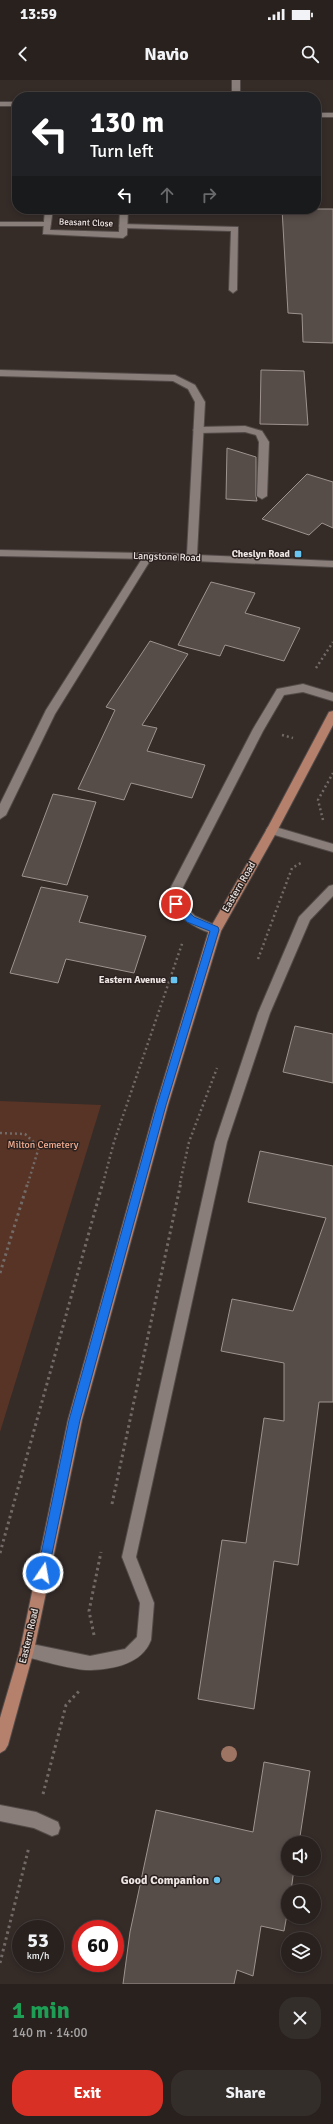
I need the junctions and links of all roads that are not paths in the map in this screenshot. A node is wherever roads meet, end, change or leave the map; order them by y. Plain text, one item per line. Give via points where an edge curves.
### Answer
1 (236, 80) edge
2 (236, 92) edge
3 (0, 104) edge
4 (12, 104) edge
5 (321, 115) edge
6 (333, 115) edge
7 (49, 214) edge
8 (124, 214) edge
9 (0, 224) edge
10 (48, 224) junction
11 (123, 226) junction
12 (233, 290) dead end
13 (0, 373) edge
14 (198, 430) junction
15 (262, 496) dead end
16 (0, 553) edge
17 (148, 556) junction
18 (192, 557) junction
19 (333, 564) edge
20 (333, 698) edge
21 (333, 715) edge
22 (0, 815) edge
23 (272, 830) junction
24 (333, 848) edge
25 (333, 889) edge
26 (215, 930) junction
27 (27, 1650) junction
28 (0, 1745) edge
29 (0, 1813) edge
30 (52, 1828) dead end

1 - 2 street
3 - 4 street
5 - 6 street
7 - 10 street, Beasant Close
8 - 11 street, Beasant Close
9 - 10 street
10 - 11 street, Beasant Close via 46,232 122,235
11 - 12 street via 234,229
13 - 14 street via 174,378 192,387 200,402
14 - 15 street via 245,429 259,433 264,442
14 - 18 street
16 - 17 street, Langstone Road
17 - 18 street, Langstone Road
17 - 22 street via 50,713
18 - 19 street, Langstone Road
20 - 26 street via 304,688 281,692 258,729 176,890 176,904 190,919
21 - 23 main road, Eastern Road
23 - 24 street
23 - 26 main road, Eastern Road
25 - 27 street via 305,917 264,1014 221,1142 129,1557 147,1603 144,1640 129,1656 90,1663
26 - 27 main road, Eastern Road via 162,1105 74,1420
27 - 28 main road, Eastern Road
29 - 30 street via 36,1820

